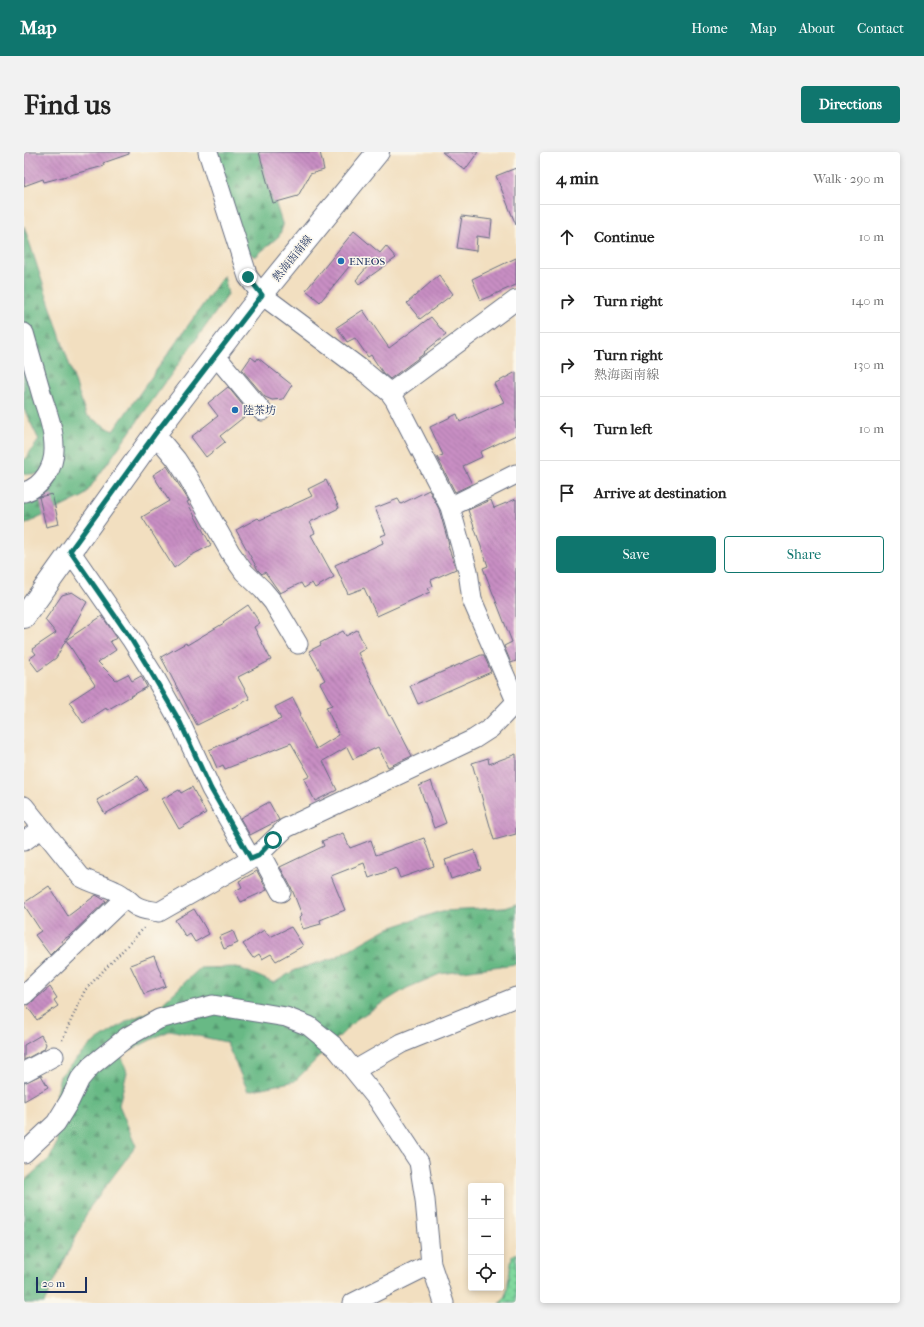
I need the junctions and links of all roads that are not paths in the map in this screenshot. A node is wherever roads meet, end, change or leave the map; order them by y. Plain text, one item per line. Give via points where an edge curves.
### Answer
1 (208, 152) edge
2 (378, 152) edge
3 (262, 295) junction
4 (516, 300) edge
5 (24, 333) edge
6 (215, 355) junction
7 (390, 393) junction
8 (262, 411) dead end
9 (155, 434) junction
10 (516, 474) edge
11 (24, 492) edge
12 (450, 507) junction
13 (70, 551) junction
14 (24, 617) edge
15 (298, 644) dead end
16 (516, 702) edge
17 (24, 806) edge
18 (42, 828) junction
19 (24, 841) edge
20 (256, 856) junction
21 (281, 892) dead end
22 (126, 897) junction
23 (24, 995) edge
24 (516, 997) edge
25 (54, 1056) road end
26 (355, 1070) junction
27 (24, 1072) edge
28 (24, 1153) edge
29 (431, 1264) junction
30 (353, 1303) edge
31 (444, 1303) edge

1 - 3 street via 248,277
2 - 3 main road, 熱海函南線
3 - 6 main road, 熱海函南線
3 - 7 street
4 - 7 street
5 - 11 street via 51,426 54,447 47,476 31,490
6 - 8 street
6 - 9 main road, 熱海函南線
7 - 12 street
9 - 13 main road, 熱海函南線
9 - 15 street via 189,478 225,544 244,572 273,602
10 - 12 street
12 - 16 street via 468,571 472,600
13 - 14 main road, 熱海函南線
13 - 20 street via 131,639 180,722 211,789
16 - 20 street via 491,728 474,739 293,824
17 - 18 street
18 - 19 street
18 - 22 street via 81,877
20 - 21 street
20 - 22 street via 159,912 142,909
22 - 23 street
24 - 26 street via 402,1043
25 - 27 street
26 - 28 street via 335,1047 309,1026 286,1017 213,1005 186,1011 159,1019 127,1037 91,1066 80,1079 56,1123
26 - 29 street via 419,1162
29 - 30 street
29 - 31 street

